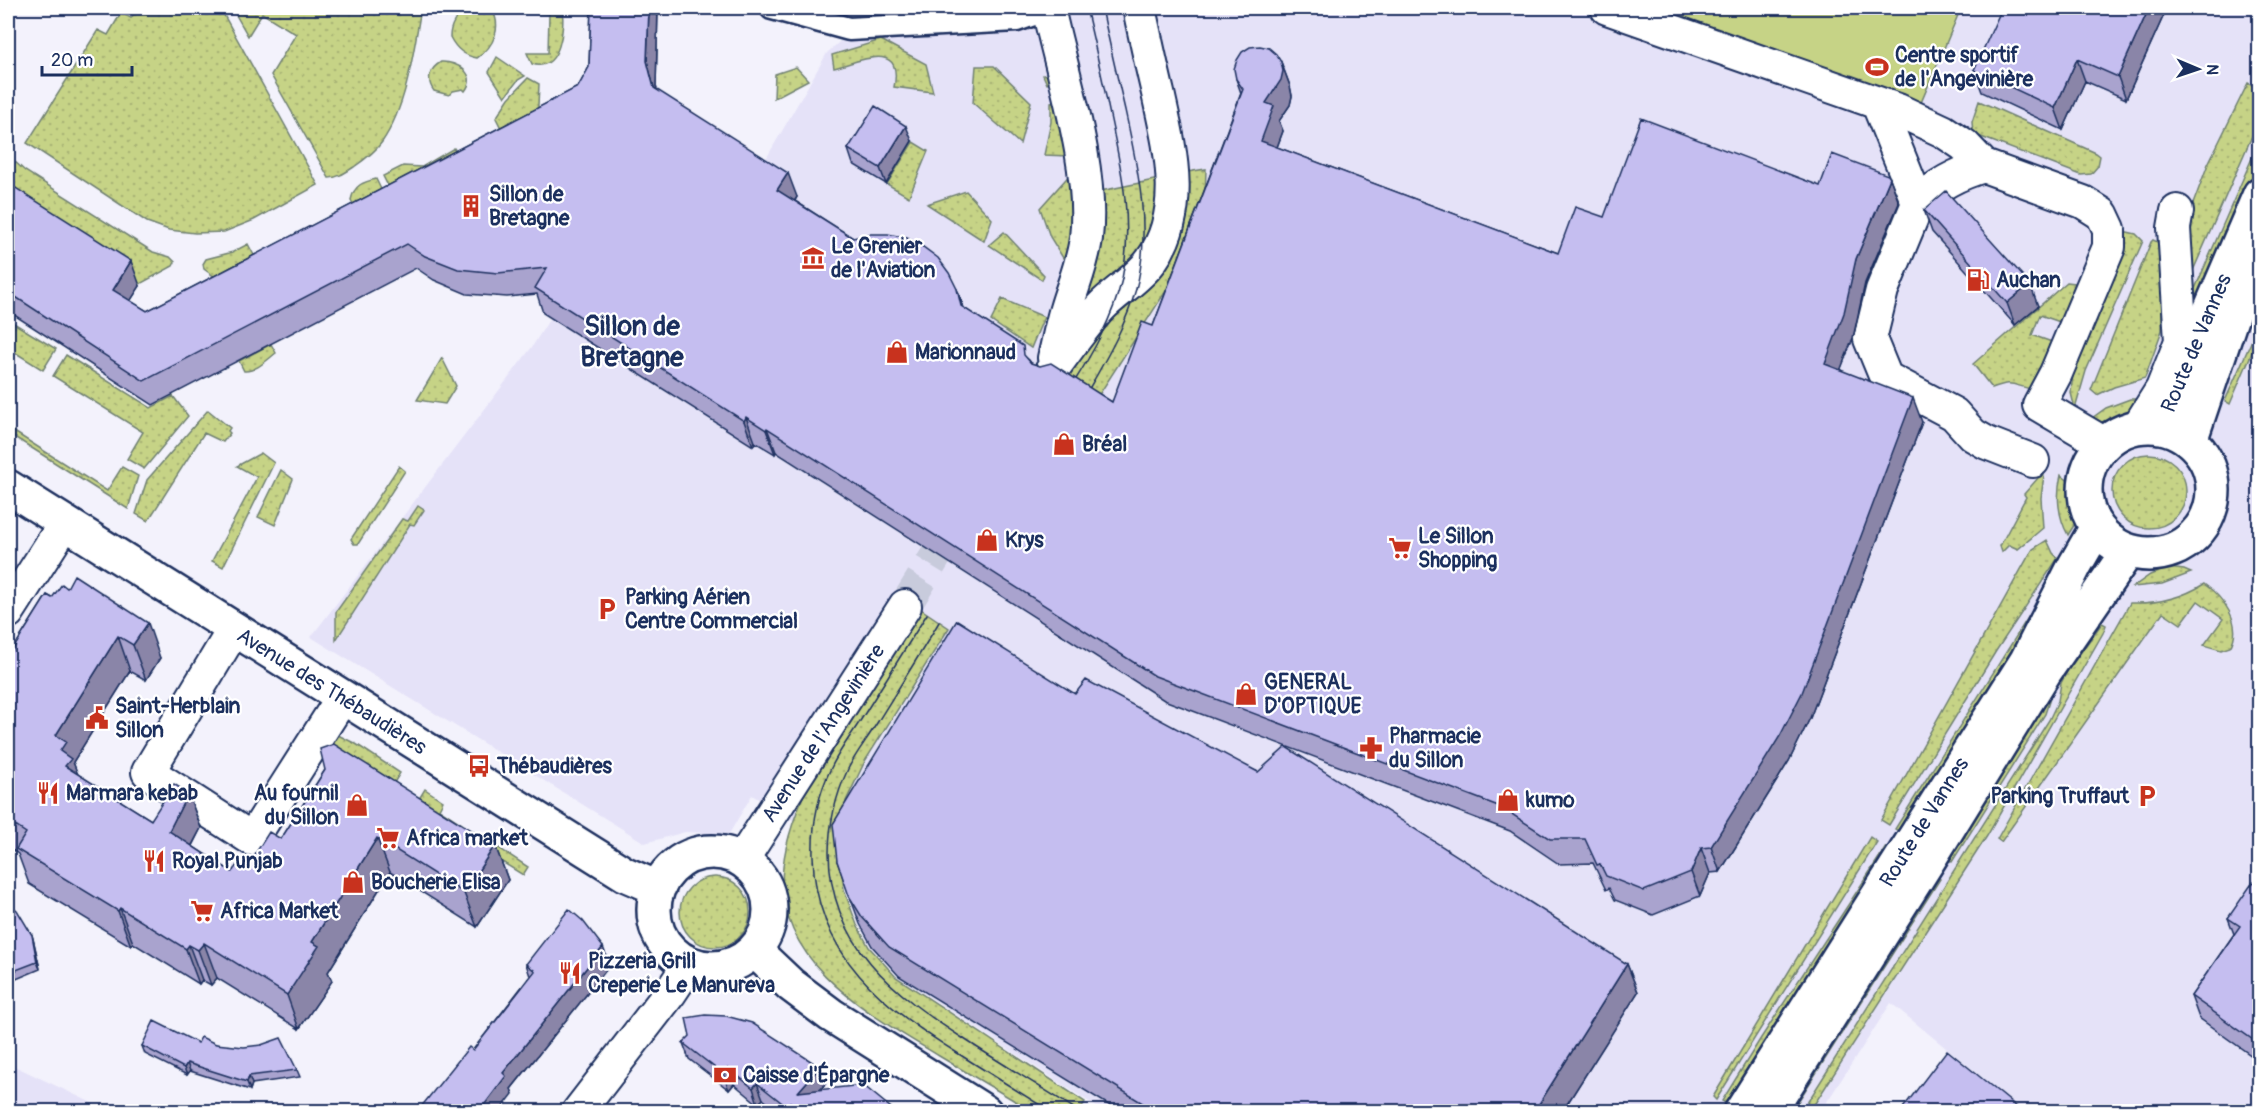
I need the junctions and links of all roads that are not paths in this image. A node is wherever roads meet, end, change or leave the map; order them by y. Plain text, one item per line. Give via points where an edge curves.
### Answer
1 (772, 8) edge
2 (1048, 8) edge
3 (1138, 8) edge
4 (1607, 8) edge
5 (1878, 104) junction
6 (1984, 166) junction
7 (2259, 194) edge
8 (1918, 203) junction
9 (2177, 211) dead end
10 (2259, 251) edge
11 (2149, 427) junction
12 (2190, 441) junction
13 (2104, 444) junction
14 (2033, 461) dead end
15 (8, 488) edge
16 (65, 524) junction
17 (2097, 527) junction
18 (2128, 551) junction
19 (905, 606) tunnel mouth
20 (8, 612) edge
21 (234, 629) junction
22 (342, 698) junction
23 (742, 860) junction
24 (660, 885) junction
25 (754, 950) junction
26 (690, 963) junction
27 (578, 1112) edge
28 (985, 1112) edge
29 (1741, 1112) edge
30 (1769, 1112) edge

1 - 2 street via 849,29 1017,20
2 - 3 street via 1086,193 1086,238 1050,373 1102,306 1151,261 1165,238 1172,210 1170,147
4 - 5 street
5 - 6 street via 1943,132 1964,145
5 - 8 street
6 - 8 street via 1963,172
6 - 13 street via 2083,202 2102,214 2109,229 2109,247 2039,405
7 - 11 main road, Route de Vannes
8 - 14 street via 1882,290 1870,339 1886,378 1954,414 1972,435
9 - 11 street via 2174,228 2181,341
10 - 12 main road, Route de Vannes via 2238,298
11 - 12 main road via 2176,432
11 - 13 main road via 2115,436
12 - 18 main road via 2205,458 2213,483 2211,507 2204,525 2192,539 2169,552
13 - 17 main road via 2089,468 2086,484 2088,509
15 - 16 main road, Avenue des Thébaudières
16 - 20 street
16 - 21 main road, Avenue des Thébaudières
17 - 18 main road via 2110,542
17 - 29 main road, Route de Vannes via 2027,660
18 - 30 main road, Route de Vannes via 2044,673
19 - 23 street, Avenue de l'Angevinière
21 - 22 main road, Avenue des Thébaudières
21 - 22 street via 148,772 252,839
22 - 24 main road, Avenue des Thébaudières via 625,874
23 - 24 main road via 723,853 700,853 674,867
23 - 25 main road via 765,886 770,908 766,930
24 - 26 main road via 654,911 661,937 668,948
25 - 26 main road via 738,962 719,967
25 - 28 main road via 831,1015
26 - 27 street

